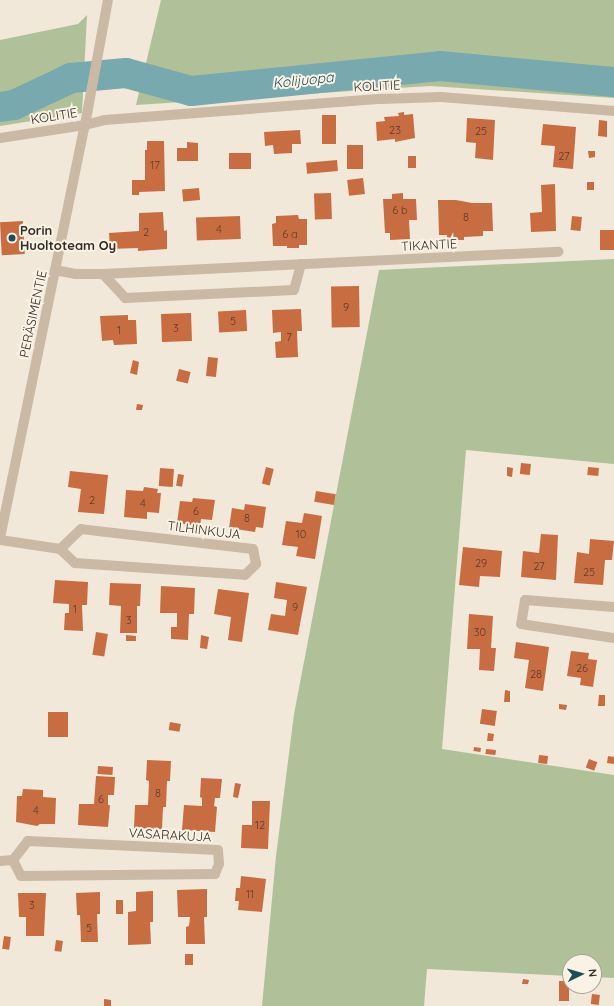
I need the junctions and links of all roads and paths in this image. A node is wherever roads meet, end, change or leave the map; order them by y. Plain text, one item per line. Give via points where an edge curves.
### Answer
1 (108, 0) edge
2 (614, 111) edge
3 (85, 125) junction
4 (0, 138) edge
5 (558, 252) dead end
6 (301, 264) junction
7 (55, 270) junction
8 (103, 274) junction
9 (0, 539) edge
10 (60, 549) junction
11 (614, 607) edge
12 (614, 638) edge
13 (13, 860) junction
14 (0, 861) edge

1 - 3 street, PERÄSIMENTIE
2 - 3 street, KOLITIE via 433,97 105,120
3 - 4 street, KOLITIE
3 - 7 street, PERÄSIMENTIE
5 - 6 street, TIKANTIE
6 - 8 street, TIKANTIE
6 - 8 street via 294,290 125,298
7 - 8 street, TIKANTIE via 76,274
7 - 9 street, PERÄSIMENTIE
9 - 10 street
10 - 10 street, TILHINKUJA via 76,562 245,575 256,564 253,549 81,529
11 - 12 street via 525,600 521,624
13 - 13 street, VASARAKUJA via 21,876 215,874 219,864 218,850 28,841
13 - 14 street

